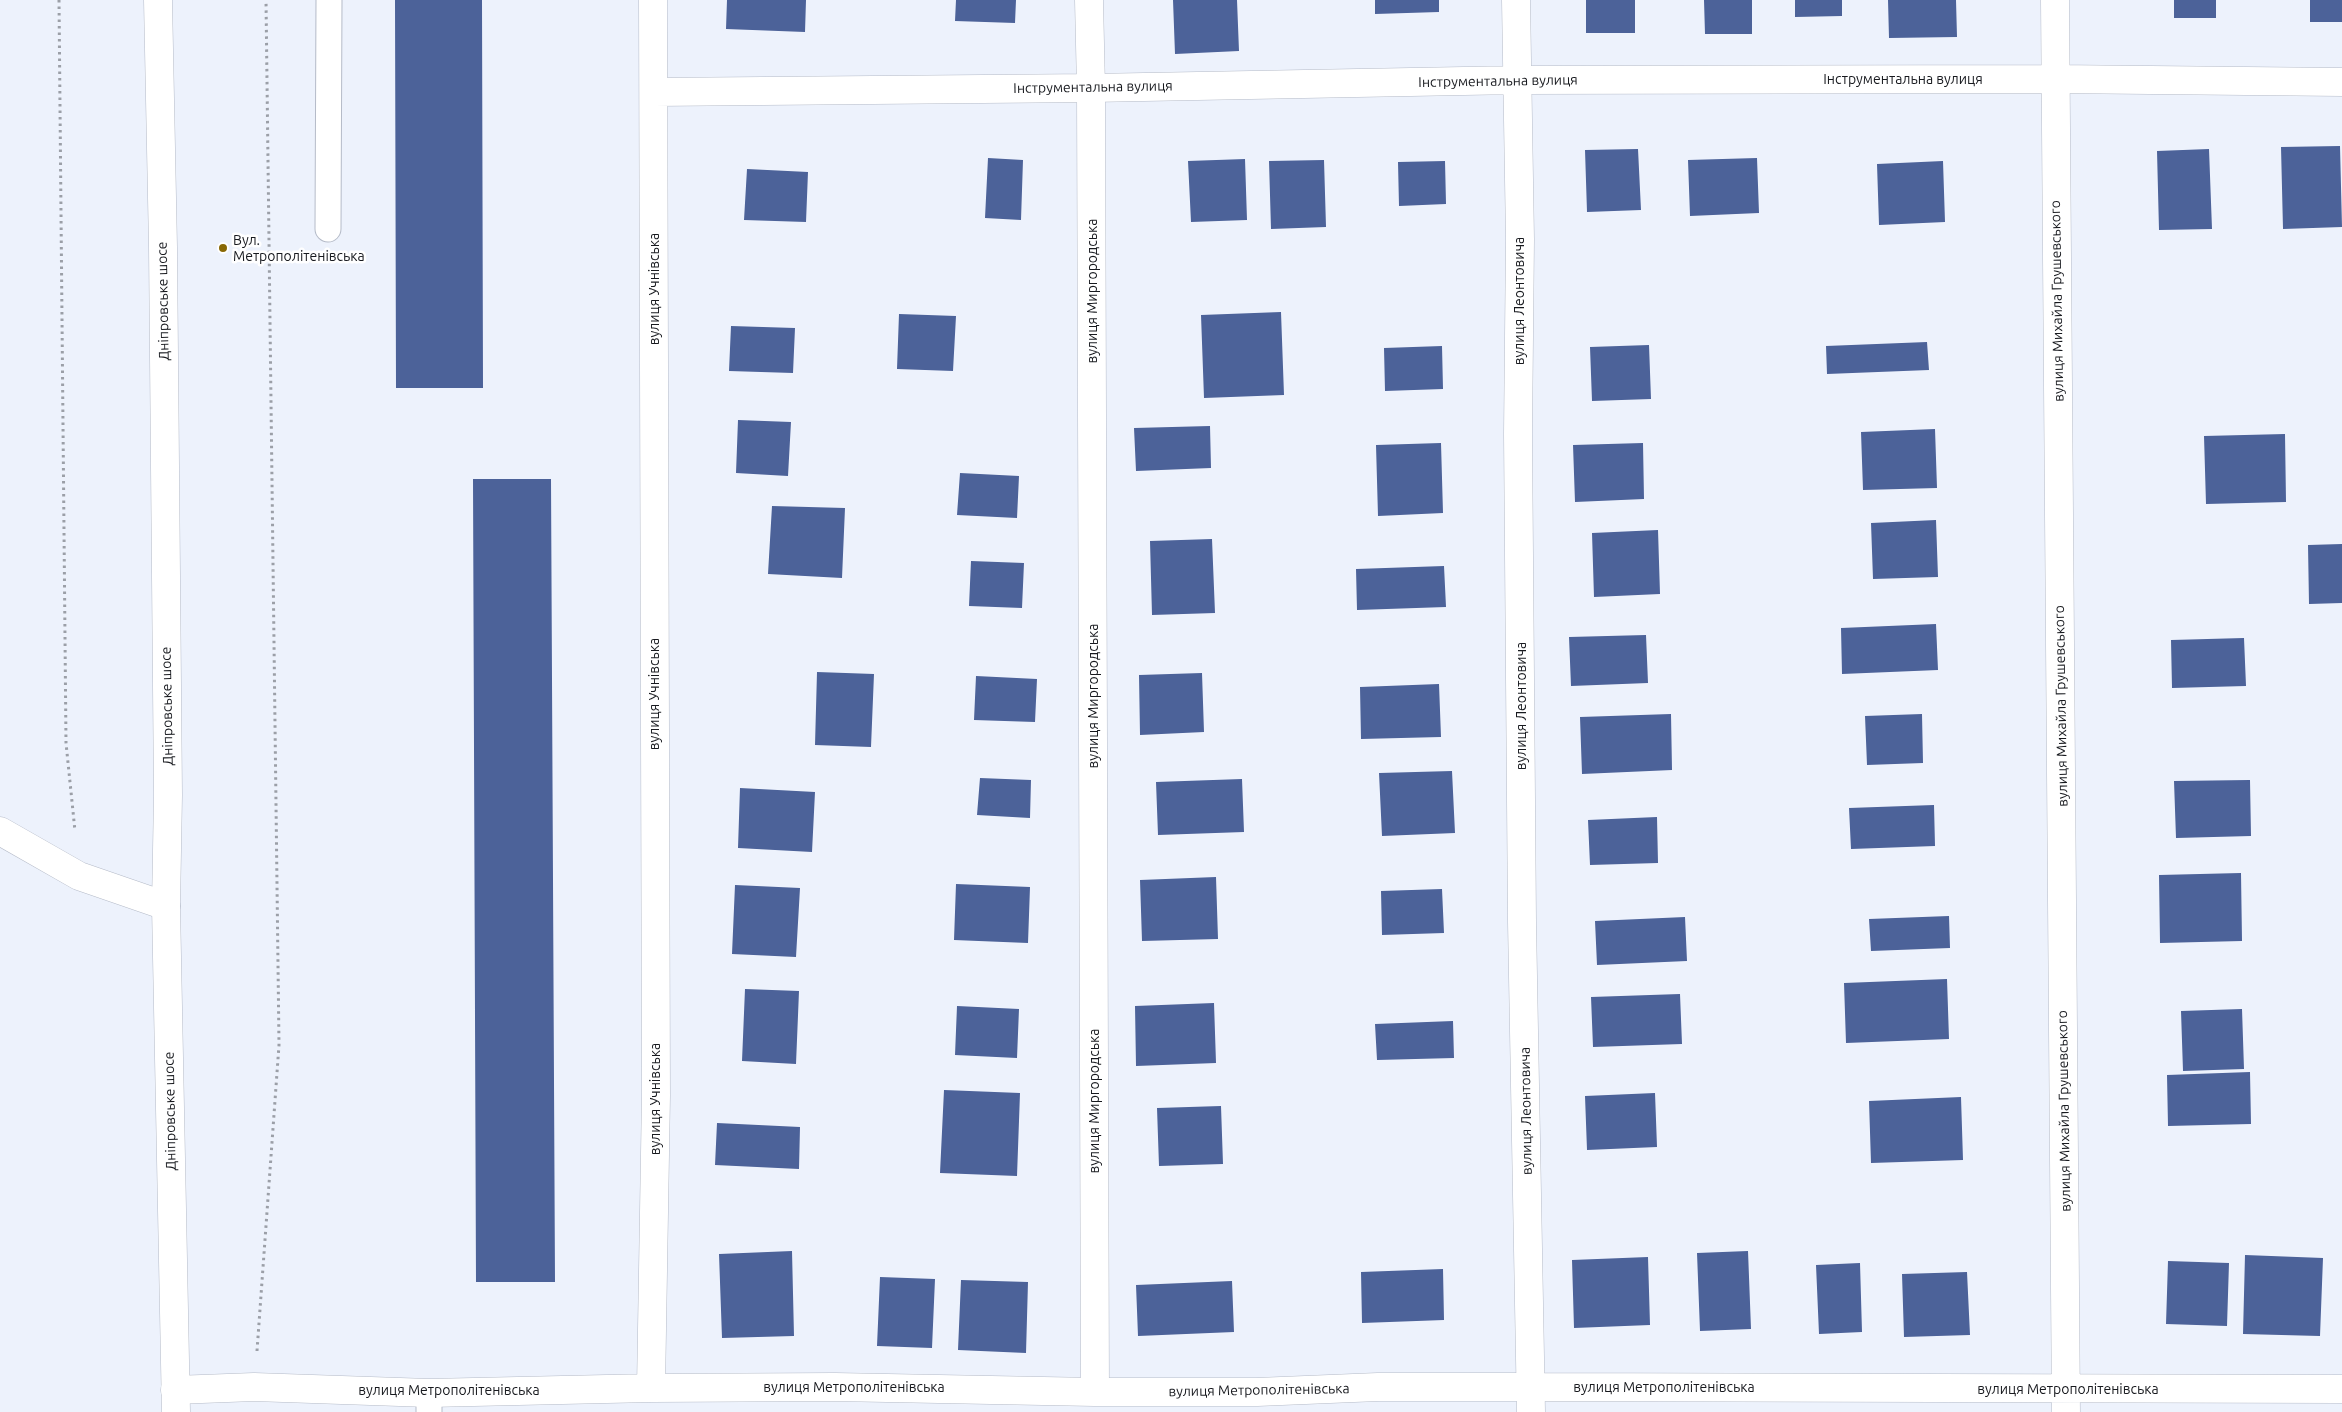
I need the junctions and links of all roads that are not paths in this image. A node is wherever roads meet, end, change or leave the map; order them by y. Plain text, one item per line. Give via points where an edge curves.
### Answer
1 (158, 0) edge
2 (329, 0) edge
3 (652, 0) edge
4 (1089, 0) edge
5 (1516, 0) edge
6 (2055, 0) edge
7 (2055, 79) junction
8 (1517, 80) junction
9 (2342, 82) edge
10 (1091, 88) junction
11 (654, 92) junction
12 (328, 229) dead end
13 (0, 831) edge
14 (166, 906) junction
15 (651, 1388) junction
16 (2342, 1389) edge
17 (1095, 1392) junction
18 (1532, 1399) edge
19 (2067, 1400) edge
20 (175, 1401) edge
21 (429, 1402) edge

1 - 14 street, Дніпровське шосе via 168,775
2 - 12 lane
3 - 11 street, вулиця Учнівська
4 - 10 street, вулиця Миргородська
5 - 8 street, вулиця Леонтовича
6 - 7 street, вулиця Михайла Грушевського
7 - 8 street, Інструментальна вулиця
7 - 9 street, Інструментальна вулиця
7 - 19 street, вулиця Михайла Грушевського
8 - 10 street, Інструментальна вулиця
8 - 18 street, вулиця Леонтовича via 1522,892
10 - 11 street, Інструментальна вулиця
10 - 17 street, вулиця Миргородська
11 - 15 street, вулиця Учнівська via 656,1095
13 - 14 street via 79,876
14 - 20 street, Дніпровське шосе
15 - 17 street, вулиця Метрополітенівська via 865,1387
15 - 21 street, вулиця Метрополітенівська
16 - 19 street, вулиця Метрополітенівська
17 - 18 street, вулиця Метрополітенівська via 1257,1392 1378,1387
18 - 19 street, вулиця Метрополітенівська
20 - 21 street, вулиця Метрополітенівська via 254,1387

